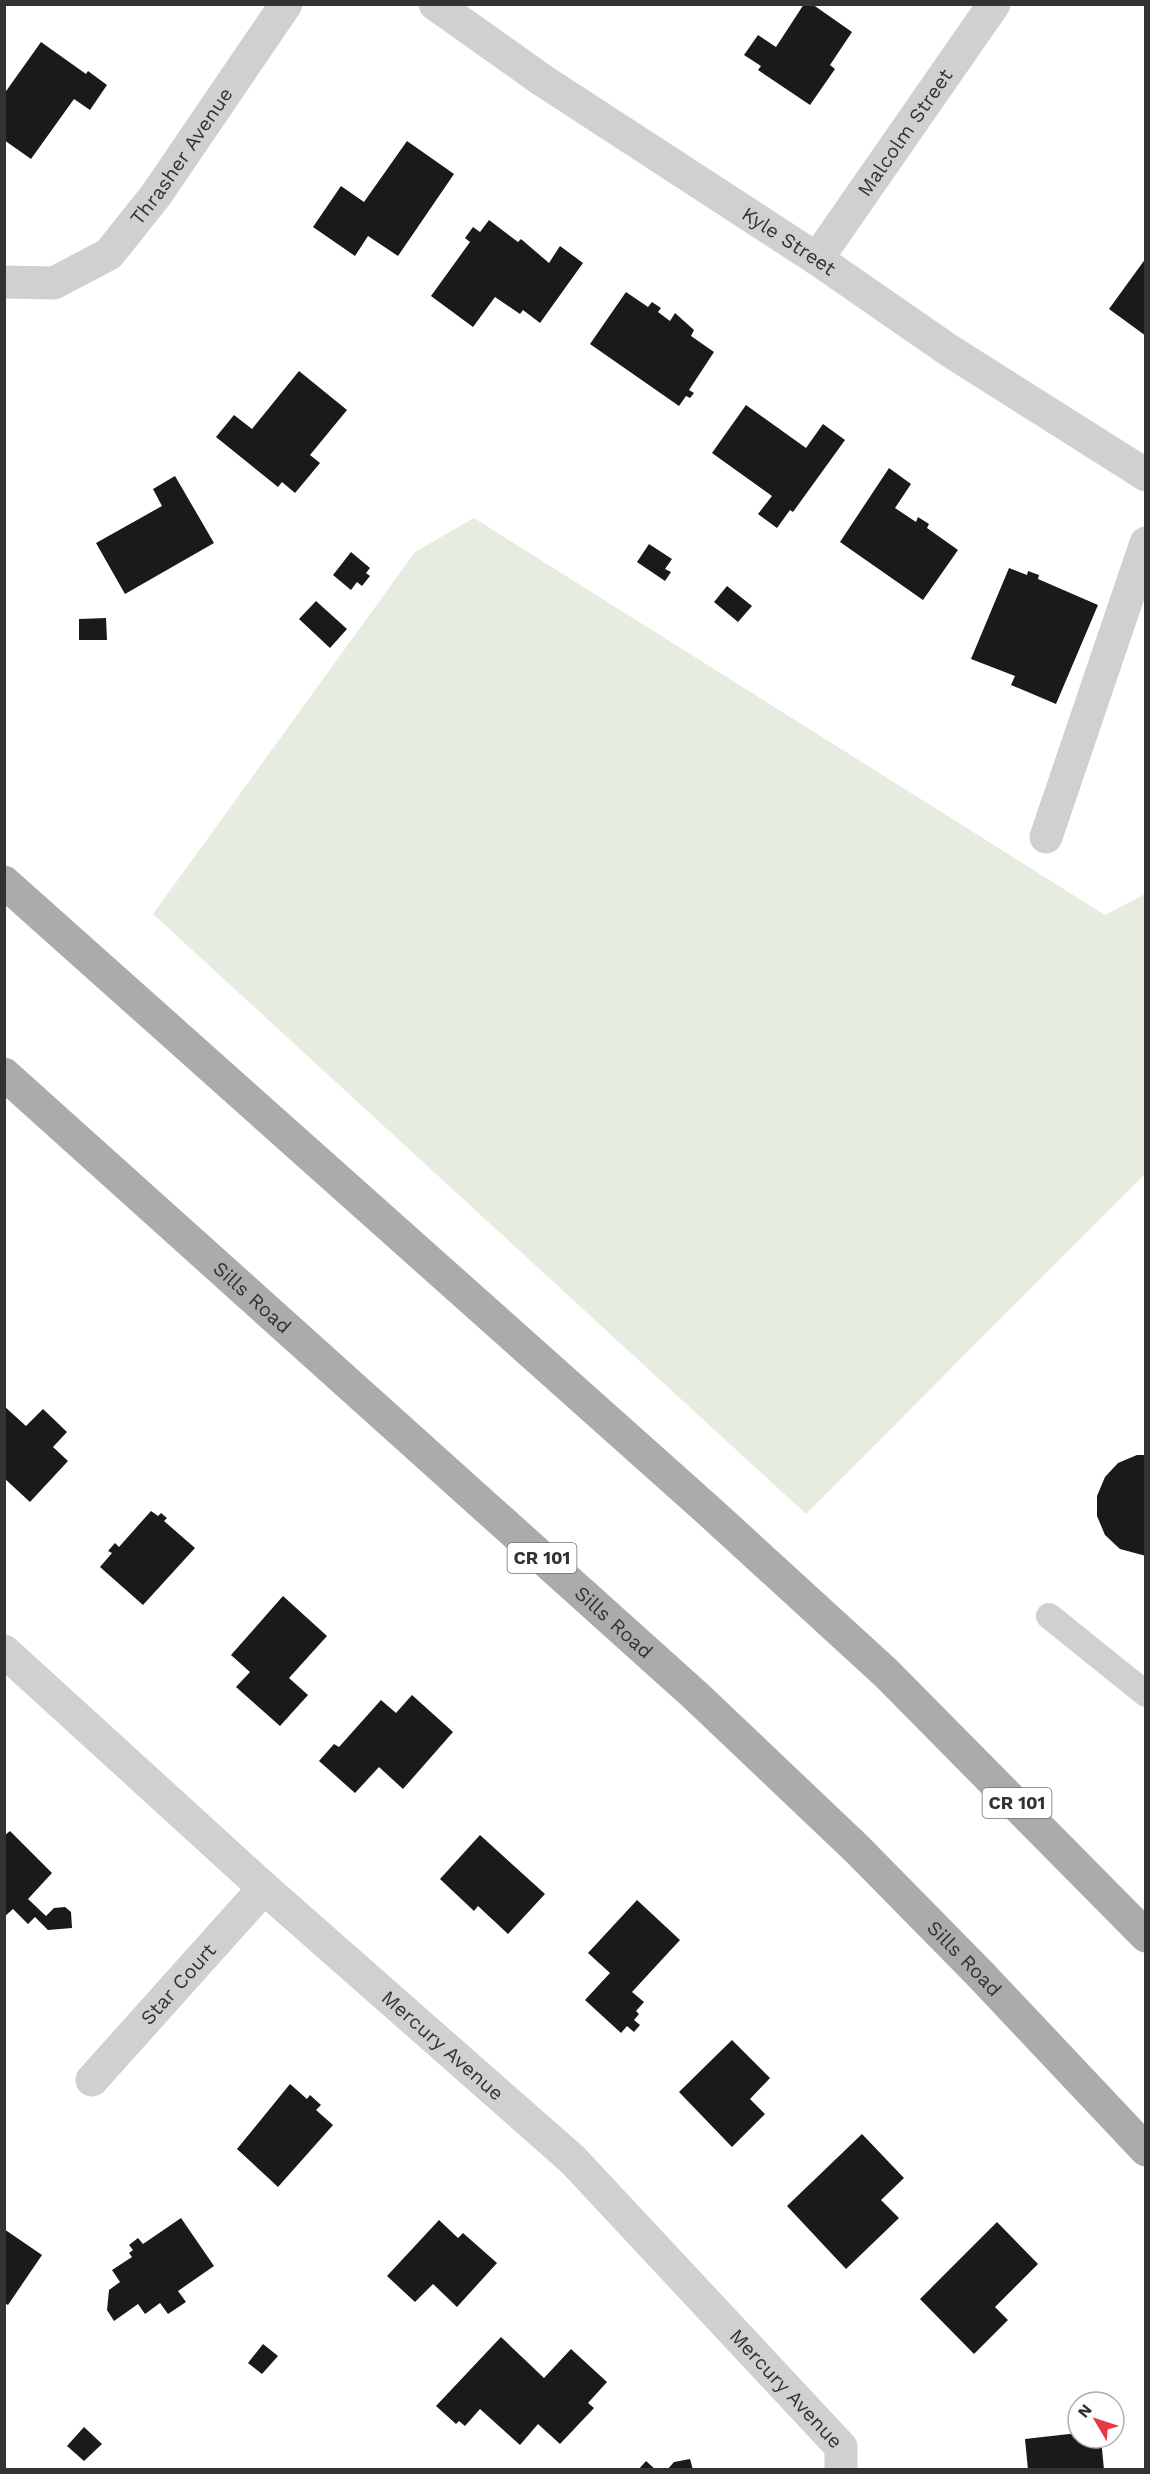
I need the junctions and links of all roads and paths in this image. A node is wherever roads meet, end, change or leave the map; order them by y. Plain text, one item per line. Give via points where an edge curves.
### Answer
1 (286, 4) edge
2 (435, 4) edge
3 (993, 4) edge
4 (817, 259) junction
5 (4, 282) edge
6 (1146, 475) edge
7 (1146, 543) edge
8 (1046, 837) dead end
9 (4, 882) edge
10 (4, 1074) edge
11 (1049, 1616) dead end
12 (4, 1651) edge
13 (1146, 1694) edge
14 (264, 1888) junction
15 (1146, 1936) edge
16 (92, 2080) dead end
17 (1146, 2150) edge
18 (841, 2469) edge

1 - 5 street, Thrasher Avenue via 156,195 110,254 54,283
2 - 4 street, Kyle Street via 542,80
3 - 4 street, Malcolm Street
4 - 6 street, Kyle Street via 950,351
7 - 8 street
9 - 15 main road, CR 101 via 886,1673
10 - 17 main road, Sills Road / CR 101 via 696,1696 980,1974
11 - 13 lane
12 - 14 street, Mercury Avenue
14 - 16 street, Star Court
14 - 18 street, Mercury Avenue via 573,2160 841,2447

